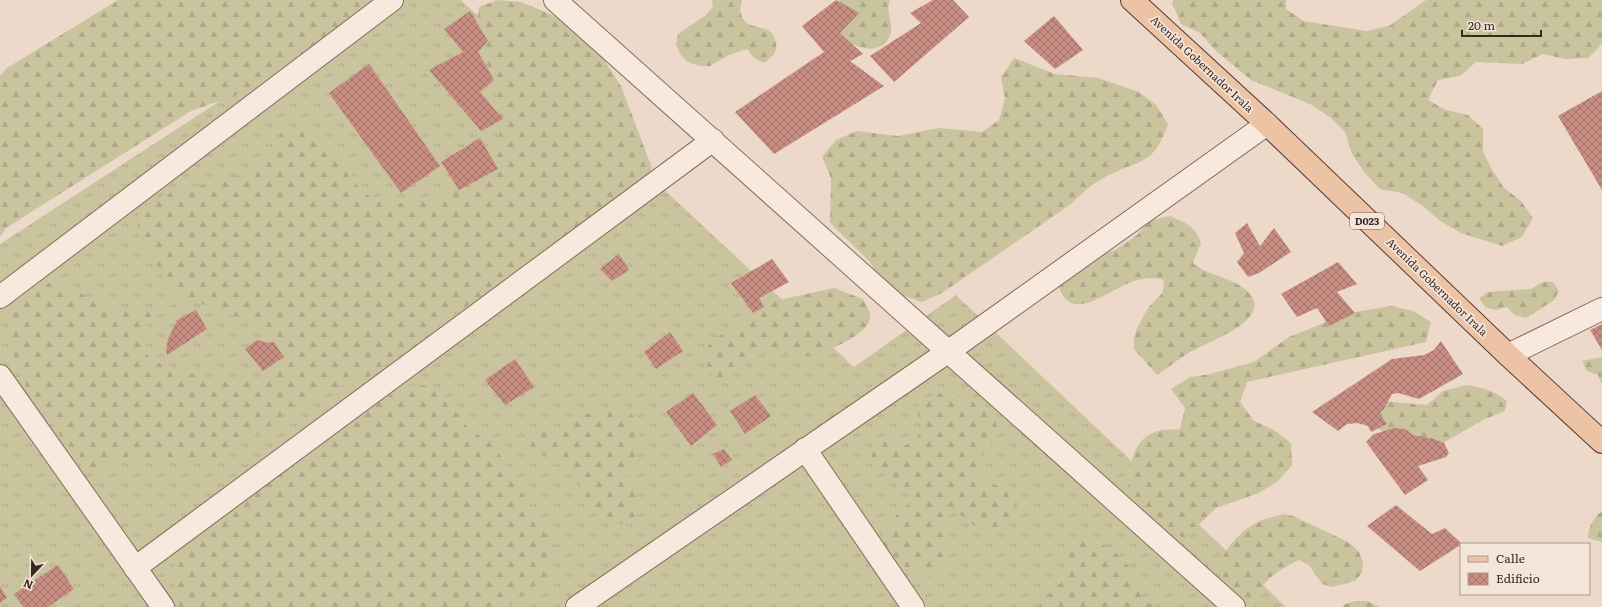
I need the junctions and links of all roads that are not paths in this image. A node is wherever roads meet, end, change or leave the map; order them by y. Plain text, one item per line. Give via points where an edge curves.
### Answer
1 (392, 0) edge
2 (556, 0) edge
3 (1132, 0) edge
4 (1267, 124) junction
5 (713, 140) junction
6 (0, 297) edge
7 (1602, 309) edge
8 (949, 351) junction
9 (1508, 355) junction
10 (0, 376) edge
11 (1602, 442) edge
12 (805, 449) junction
13 (135, 568) junction
14 (163, 607) edge
15 (577, 607) edge
16 (913, 607) edge
17 (1234, 607) edge

1 - 6 street
2 - 5 street
3 - 4 main road, Avenida Gobernador Irala / D023
4 - 8 street
4 - 9 main road, Avenida Gobernador Irala / D023
5 - 8 street
5 - 13 street
7 - 9 street
8 - 12 street
8 - 17 street
9 - 11 main road, Avenida Gobernador Irala / D023
10 - 13 street
12 - 15 street
12 - 16 street
13 - 14 street

